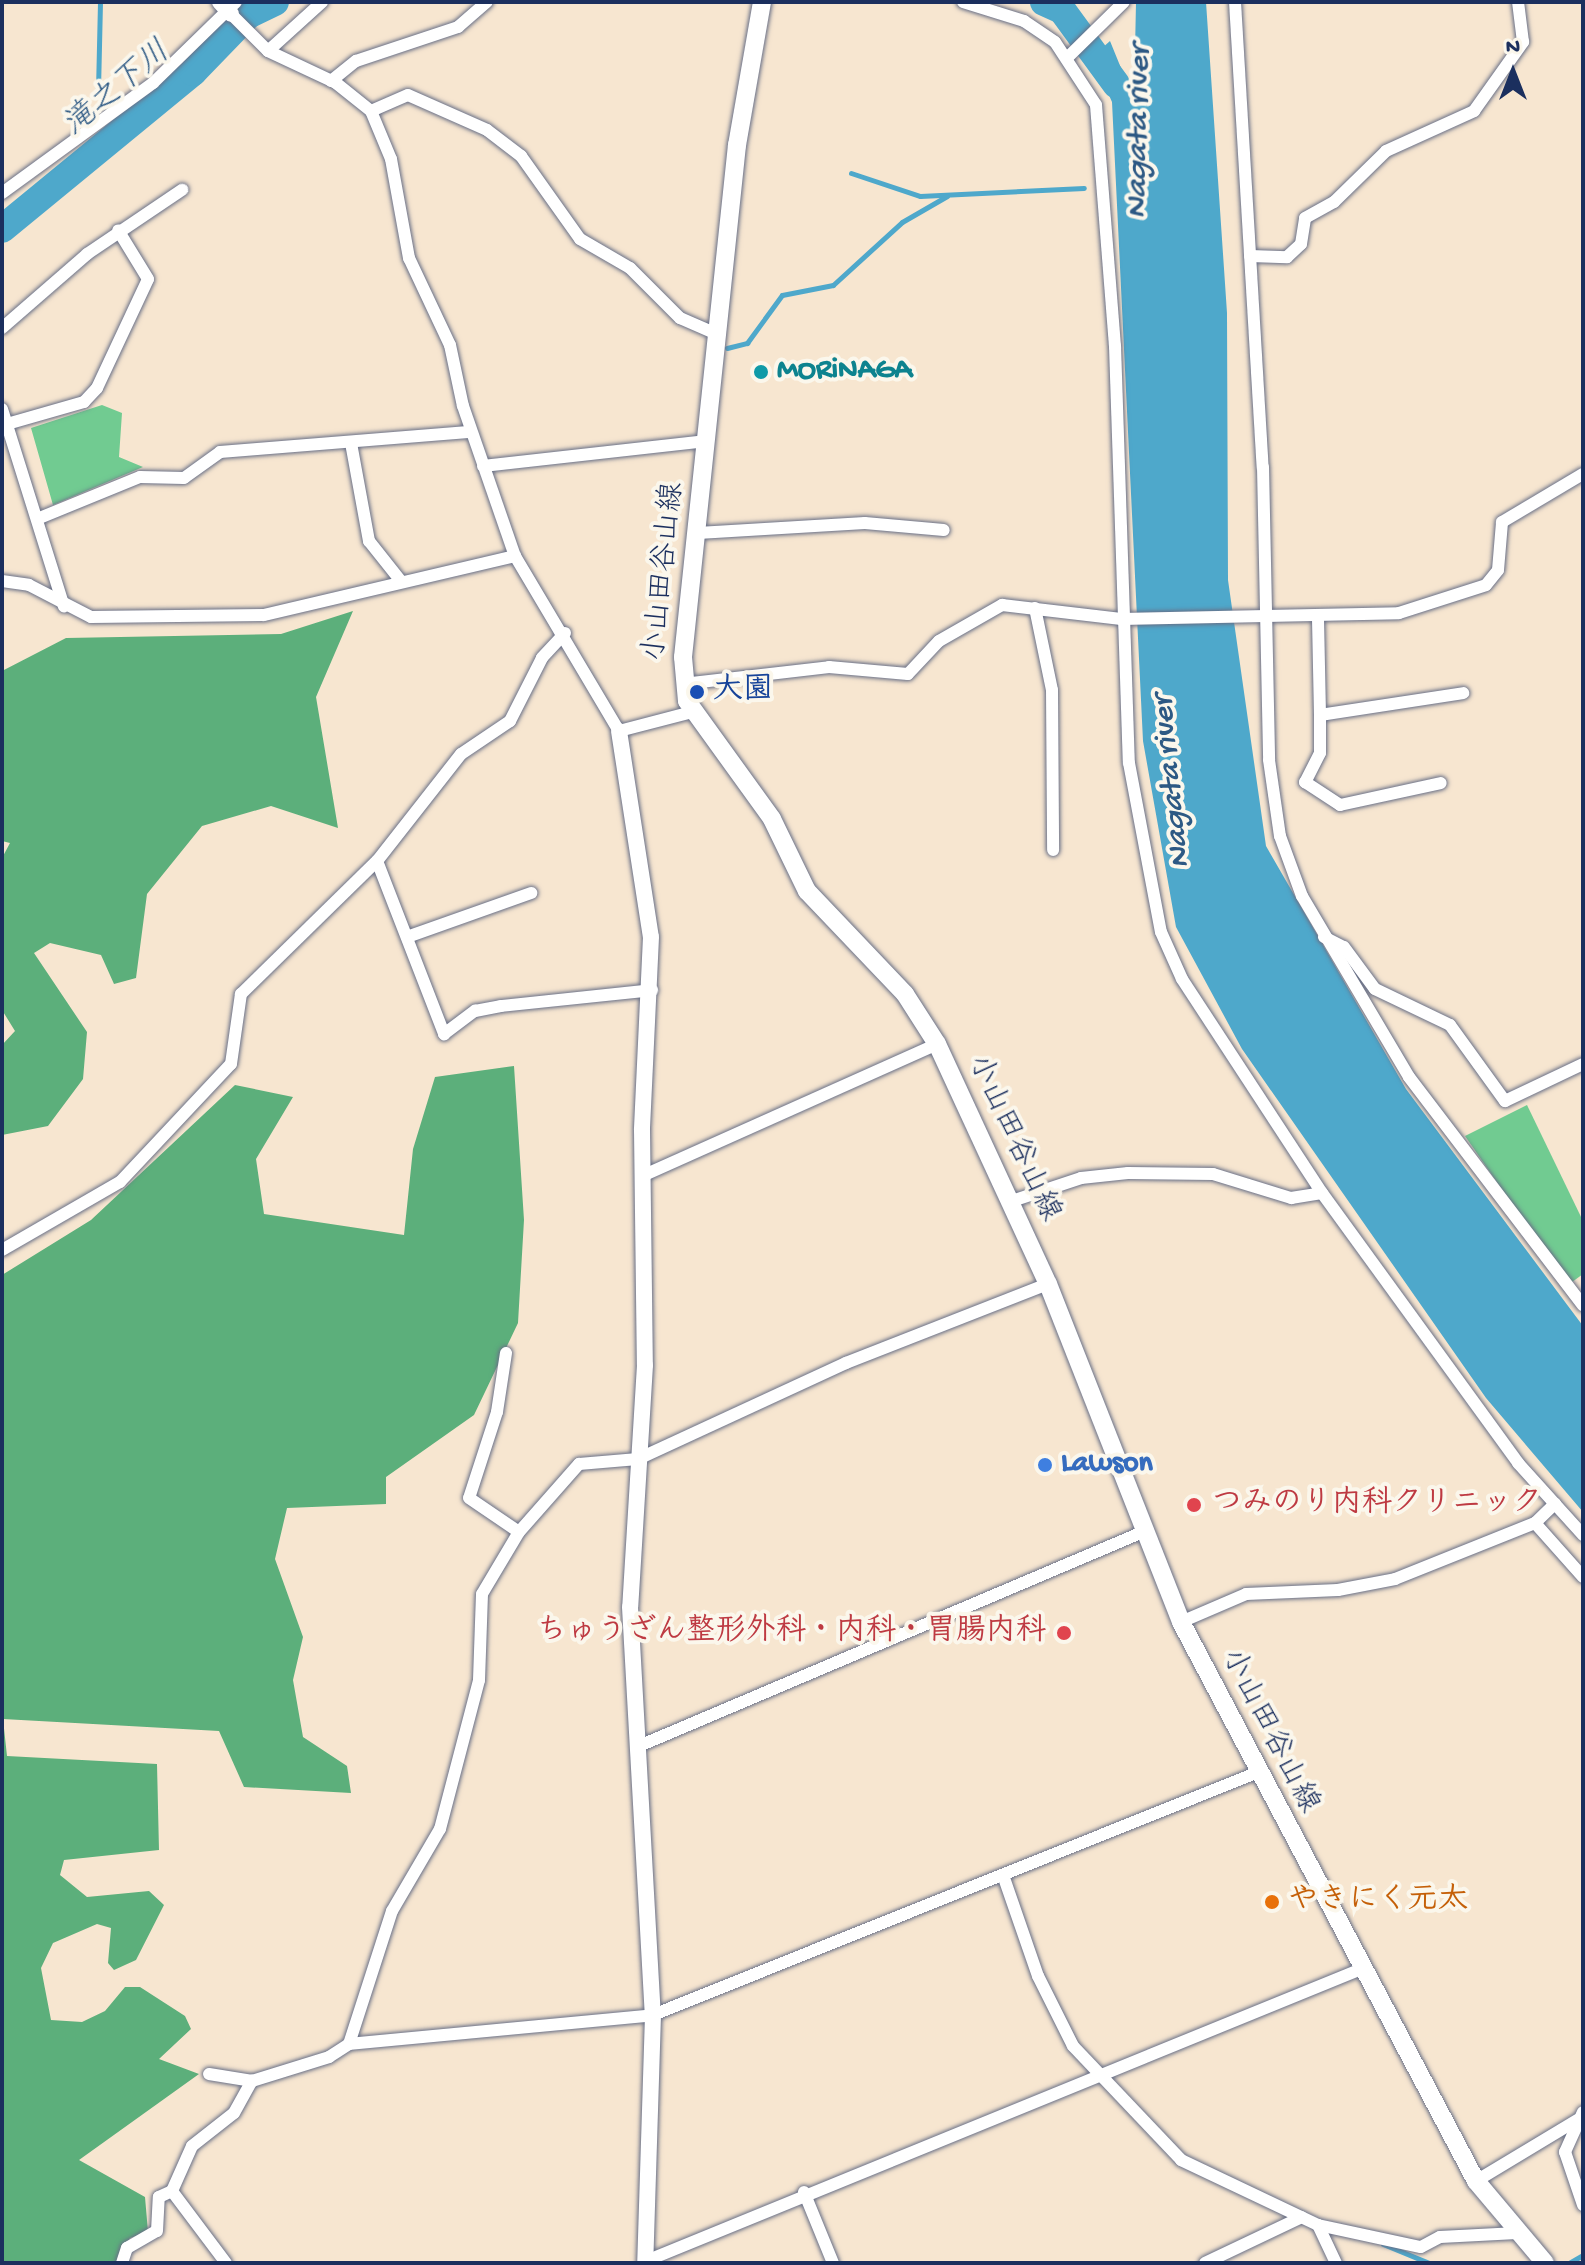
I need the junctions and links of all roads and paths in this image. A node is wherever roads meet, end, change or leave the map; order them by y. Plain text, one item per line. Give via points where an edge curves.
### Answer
1 (322, 2) edge
2 (487, 2) edge
3 (762, 2) edge
4 (963, 2) edge
5 (1111, 2) edge
6 (1235, 2) edge
7 (1518, 2) edge
8 (228, 7) edge
9 (1122, 8) edge
10 (264, 47) junction
11 (1069, 56) junction
12 (331, 81) junction
13 (371, 111) junction
14 (182, 190) dead end
15 (2, 193) edge
16 (118, 230) junction
17 (1250, 256) junction
18 (2, 328) edge
19 (717, 334) junction
20 (2, 409) edge
21 (7, 424) junction
22 (471, 432) junction
23 (707, 441) junction
24 (351, 443) junction
25 (483, 466) junction
26 (1583, 474) edge
27 (37, 519) junction
28 (944, 530) dead end
29 (698, 533) junction
30 (515, 556) junction
31 (400, 580) junction
32 (2, 581) edge
33 (64, 607) junction
34 (1035, 608) junction
35 (1259, 616) junction
36 (1121, 619) junction
37 (1318, 619) junction
38 (565, 633) junction
39 (683, 684) junction
40 (1463, 693) dead end
41 (692, 712) junction
42 (1320, 715) junction
43 (619, 731) junction
44 (1441, 783) dead end
45 (1053, 850) dead end
46 (377, 861) junction
47 (531, 893) dead end
48 (407, 937) junction
49 (1324, 937) junction
50 (652, 990) junction
51 (937, 1044) junction
52 (1583, 1064) edge
53 (642, 1176) junction
54 (1322, 1193) junction
55 (1012, 1201) junction
56 (2, 1250) edge
57 (1048, 1284) junction
58 (1583, 1305) edge
59 (506, 1353) dead end
60 (638, 1459) junction
61 (1555, 1504) junction
62 (1535, 1523) junction
63 (519, 1532) junction
64 (1143, 1532) junction
65 (1583, 1535) edge
66 (1583, 1577) edge
67 (1181, 1622) junction
68 (639, 1746) junction
69 (1256, 1773) junction
70 (1003, 1875) junction
71 (1361, 1969) junction
72 (653, 2015) junction
73 (349, 2044) junction
74 (1094, 2072) junction
75 (209, 2074) dead end
76 (252, 2081) junction
77 (1580, 2116) edge
78 (1476, 2181) junction
79 (172, 2191) junction
80 (804, 2192) junction
81 (1583, 2205) edge
82 (1302, 2217) junction
83 (1318, 2225) junction
84 (1517, 2233) junction
85 (646, 2262) edge
86 (122, 2263) edge
87 (226, 2263) edge
88 (833, 2263) edge
89 (1205, 2263) edge
90 (1336, 2263) edge
91 (1545, 2263) edge

1 - 10 street
2 - 12 street via 458,27 356,61
3 - 19 main road, 小山田谷山線 via 737,145
4 - 11 street via 1024,21
5 - 9 street
6 - 17 street
7 - 17 street via 1523,42 1474,111 1386,151 1334,202 1305,218 1301,244 1287,257
8 - 10 street
8 - 15 street via 153,83
9 - 11 street
10 - 12 street
11 - 36 street via 1096,105 1105,167
12 - 13 street
13 - 19 street via 408,95 487,130 521,156 580,239 630,268 680,318
13 - 22 street via 391,159 409,258 450,345
14 - 16 street
16 - 18 street
16 - 21 street via 148,279 97,388 84,402
17 - 35 street
19 - 23 main road, 小山田谷山線
20 - 21 street
21 - 27 street
22 - 24 street
22 - 25 street
23 - 25 street
23 - 29 main road, 小山田谷山線
24 - 27 street via 220,452 184,478 140,477
24 - 31 street via 369,541
25 - 30 street
26 - 37 street via 1502,522 1498,570 1486,585 1380,617
27 - 33 street
28 - 29 street via 865,523
29 - 39 main road, 小山田谷山線
30 - 31 street
30 - 38 street
31 - 33 street via 264,615 91,617
32 - 33 street via 29,585
34 - 36 street
34 - 39 street via 1002,605 958,627 908,674 829,667
34 - 45 street via 1052,690
35 - 36 street
35 - 37 street
35 - 49 street via 1273,799 1286,854
36 - 54 street via 1129,763 1161,932 1182,979
37 - 42 street
38 - 43 street
38 - 46 street via 542,658 510,721 461,754
39 - 41 main road, 小山田谷山線
40 - 42 street
41 - 43 street
41 - 51 main road, 小山田谷山線 via 758,798 807,891 905,994
42 - 44 street via 1320,753 1305,782 1340,805
43 - 50 street via 644,873
46 - 48 street
46 - 56 street via 241,994 231,1064 120,1182
47 - 48 street
48 - 50 street via 444,1034 475,1011
49 - 52 street via 1344,947 1375,989 1450,1025 1505,1101
49 - 58 street via 1409,1077
50 - 53 street
51 - 53 street
51 - 55 main road, 小山田谷山線
53 - 60 street via 646,1324
54 - 55 street via 1291,1198 1213,1174 1128,1173 1081,1178
54 - 61 street via 1441,1362
55 - 57 main road, 小山田谷山線
57 - 60 street via 846,1363
57 - 64 main road, 小山田谷山線
59 - 63 street via 497,1412 469,1498
60 - 63 street via 579,1464
60 - 68 street via 630,1607
61 - 62 street
61 - 65 street
62 - 66 street
62 - 67 street via 1370,1586 1246,1594
63 - 73 street via 482,1594 475,1703 440,1829 392,1911
64 - 67 main road, 小山田谷山線
64 - 68 street
67 - 69 main road, 小山田谷山線
68 - 72 street
69 - 70 street
69 - 71 main road, 小山田谷山線
70 - 72 street
70 - 74 street via 1056,2016
71 - 74 street
71 - 78 main road, 小山田谷山線
72 - 73 street
72 - 85 street
73 - 76 street via 329,2057
74 - 80 street
74 - 82 street via 1181,2160
75 - 76 street
76 - 79 street via 234,2113 192,2146
77 - 78 street
77 - 81 street via 1565,2152
78 - 84 main road, 小山田谷山線
79 - 86 street via 159,2197 157,2231 127,2248
79 - 87 street
80 - 85 street
80 - 88 street
82 - 83 street
82 - 89 street
83 - 84 street via 1421,2247 1440,2237
83 - 90 street
84 - 91 main road, 小山田谷山線

